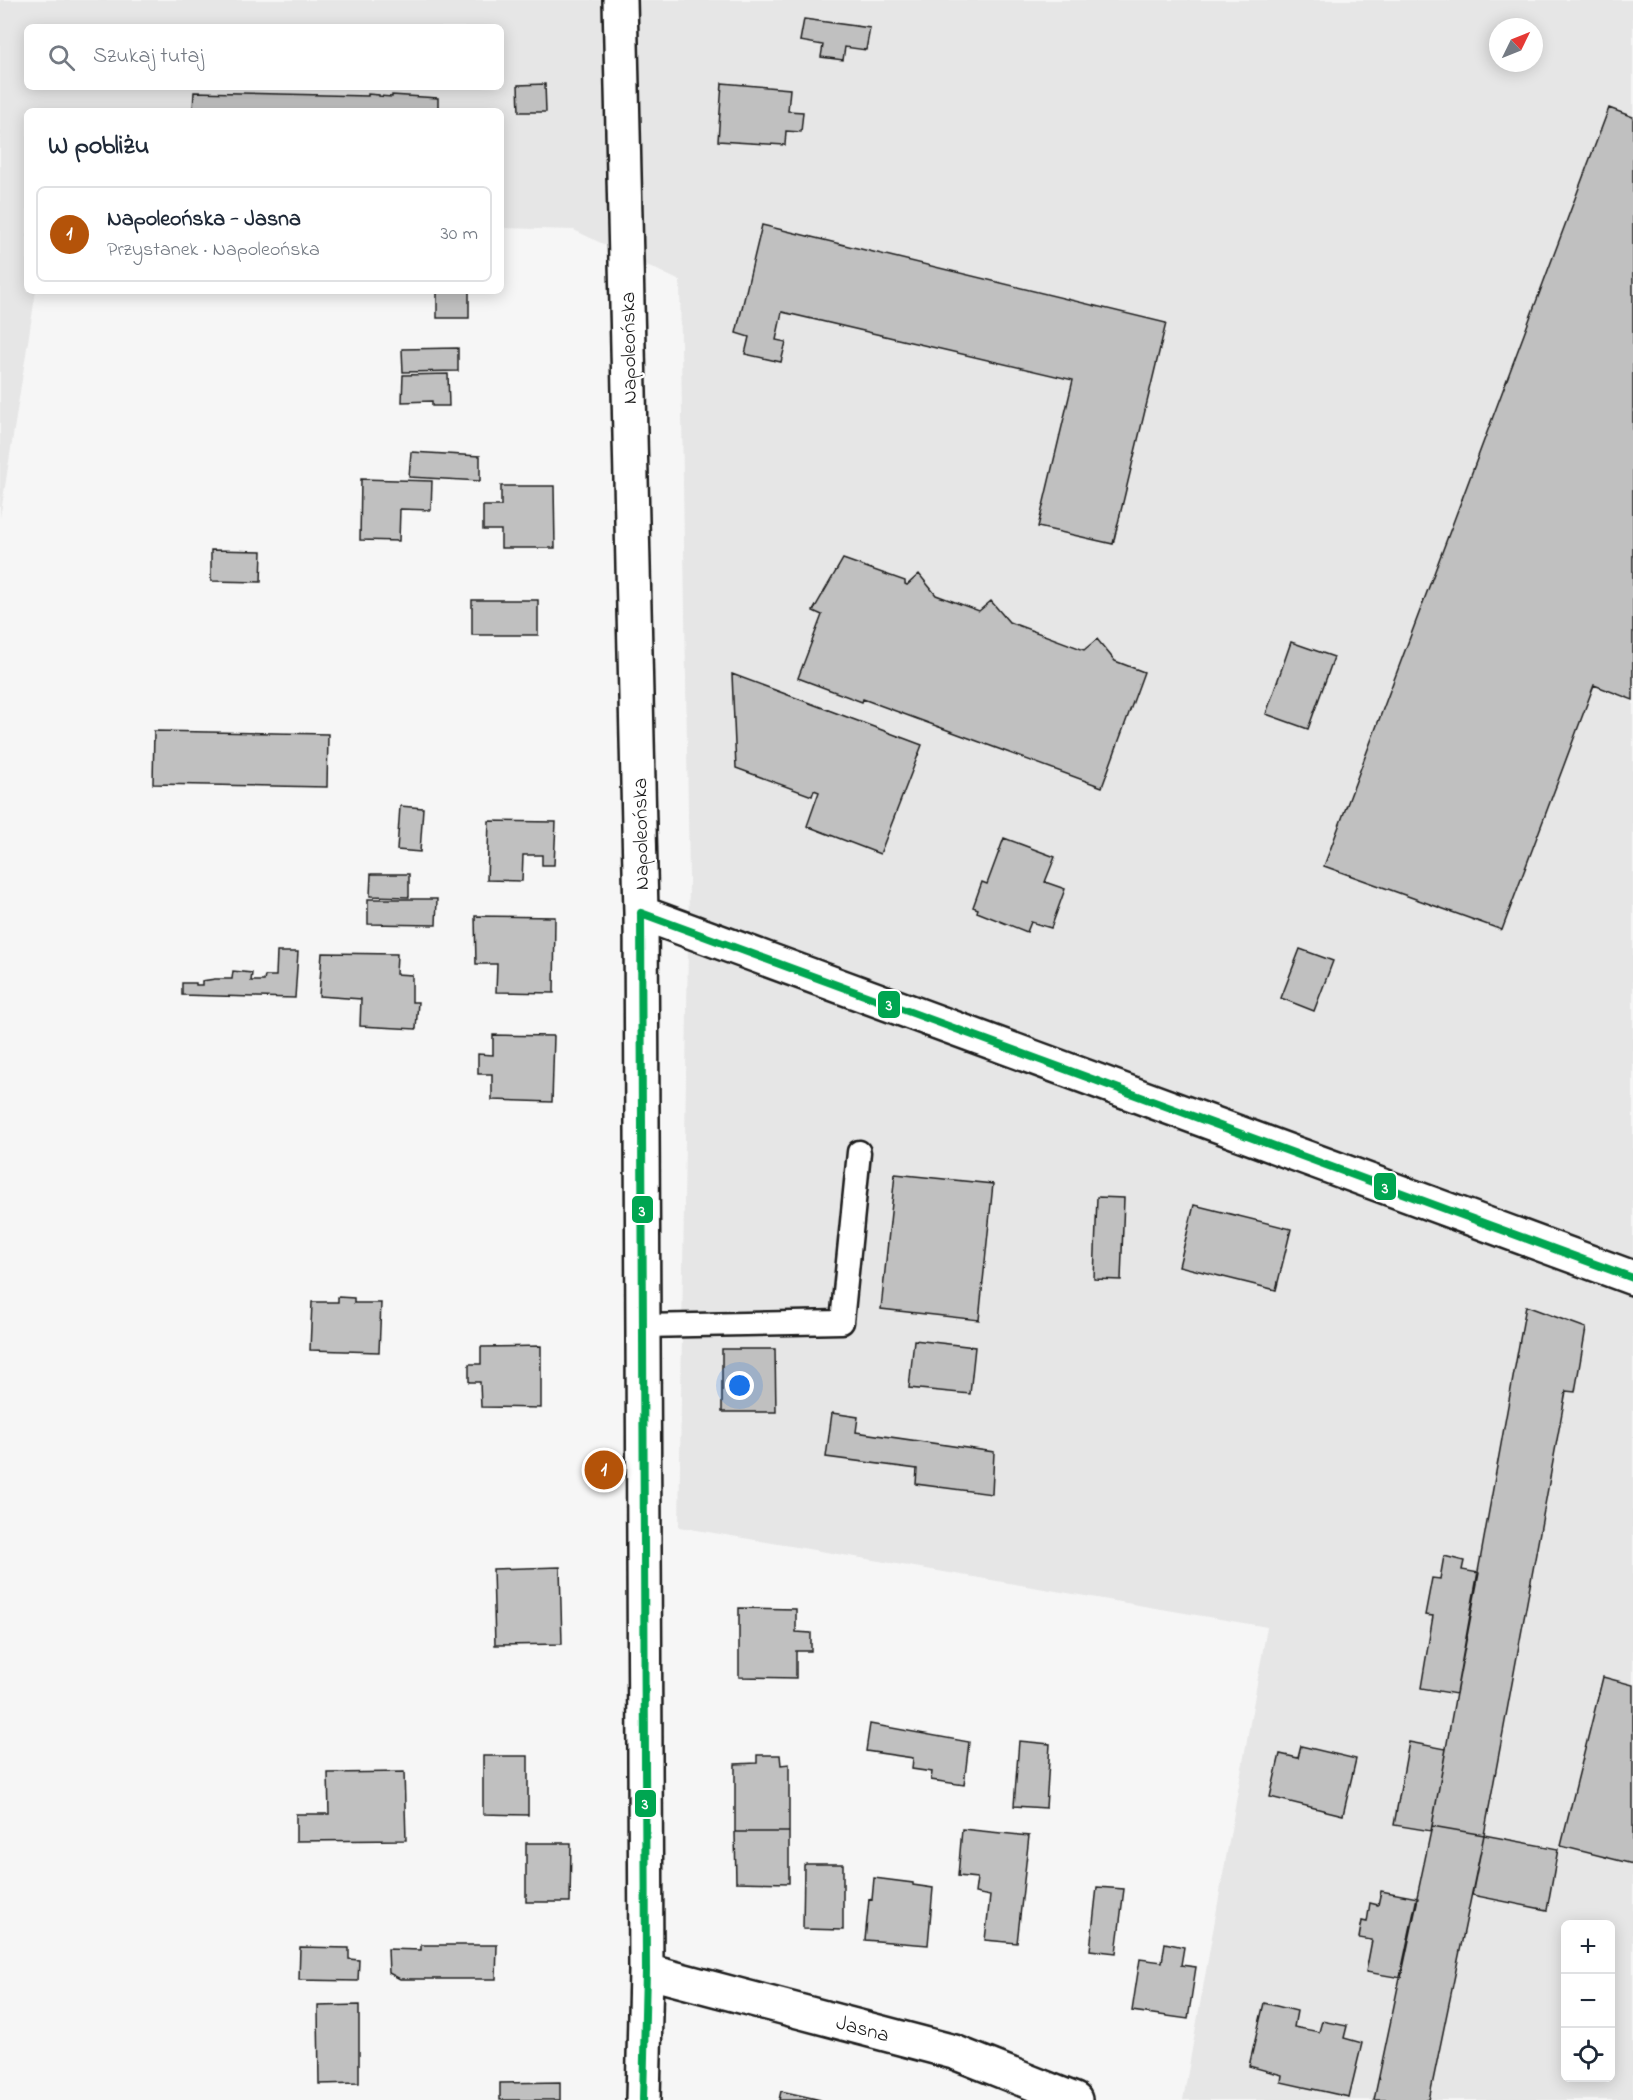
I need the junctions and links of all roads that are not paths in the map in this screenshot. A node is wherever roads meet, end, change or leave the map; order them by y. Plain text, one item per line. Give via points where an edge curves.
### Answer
1 (620, 0) edge
2 (642, 914) junction
3 (859, 1152) dead end
4 (1633, 1278) edge
5 (643, 1326) junction
6 (646, 1971) junction
7 (643, 2100) edge
8 (1075, 2100) edge

1 - 2 street, Napoleońska
2 - 4 street
2 - 5 street, Napoleońska
3 - 5 lane via 842,1322
5 - 6 street, Napoleońska
6 - 7 street, Napoleońska
6 - 8 street, Jasna via 954,2052

